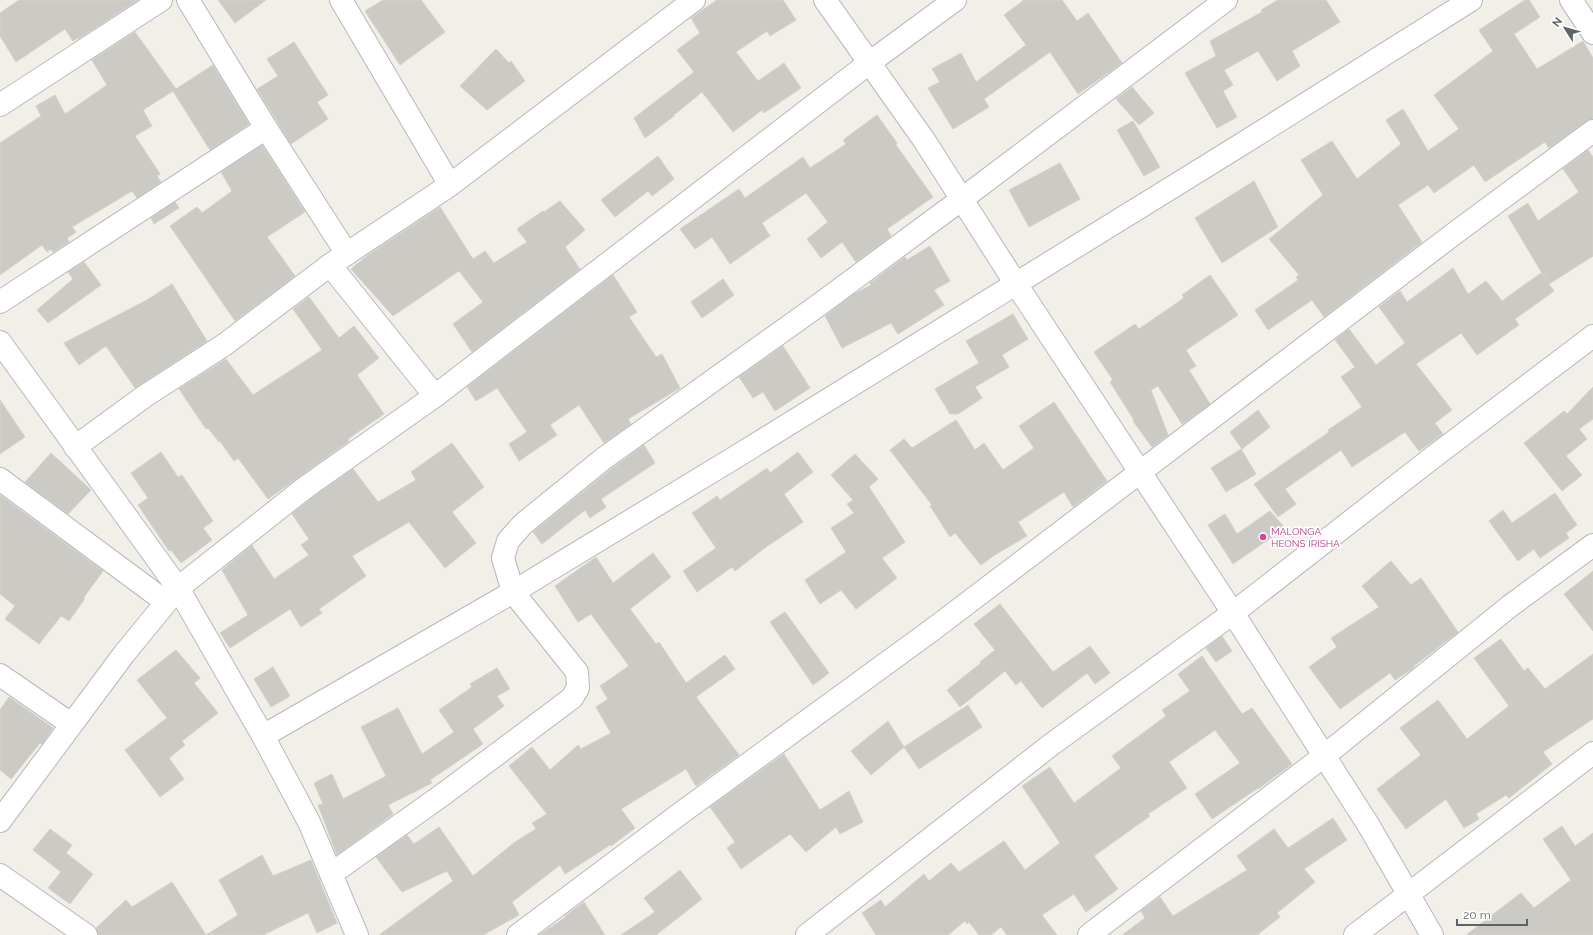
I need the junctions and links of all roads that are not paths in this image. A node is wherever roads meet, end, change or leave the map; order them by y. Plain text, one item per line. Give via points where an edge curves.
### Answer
1 (161, 0) edge
2 (188, 0) edge
3 (340, 0) edge
4 (694, 0) edge
5 (825, 0) edge
6 (955, 0) edge
7 (1226, 0) edge
8 (1471, 0) edge
9 (1571, 0) edge
10 (1593, 33) edge
11 (869, 63) junction
12 (0, 104) edge
13 (266, 128) junction
14 (1593, 131) edge
15 (450, 185) junction
16 (962, 199) junction
17 (339, 260) junction
18 (1016, 284) junction
19 (0, 302) edge
20 (1593, 336) edge
21 (0, 342) edge
22 (435, 396) junction
23 (75, 447) junction
24 (1141, 472) junction
25 (0, 479) edge
26 (1593, 545) edge
27 (513, 592) junction
28 (172, 595) junction
29 (1232, 613) junction
30 (0, 675) edge
31 (71, 724) junction
32 (263, 736) junction
33 (1593, 753) edge
34 (1324, 756) junction
35 (0, 821) edge
36 (331, 874) junction
37 (0, 875) edge
38 (1408, 894) junction
39 (86, 935) edge
40 (356, 935) edge
41 (518, 935) edge
42 (807, 935) edge
43 (1089, 935) edge
44 (1355, 935) edge
45 (1432, 935) edge

1 - 12 street
2 - 13 street
3 - 15 street
4 - 15 street
5 - 11 street
6 - 11 street
7 - 16 street
8 - 18 street
9 - 10 street
11 - 16 street
11 - 22 street
13 - 17 street
13 - 19 street
14 - 24 street via 1452,234
15 - 17 street
16 - 18 street
16 - 27 street via 603,460 523,524 508,541 503,558
17 - 22 street
17 - 23 street via 224,344 145,396
18 - 24 street
18 - 27 street
20 - 29 street
21 - 23 street
22 - 28 street via 306,486
23 - 28 street
24 - 29 street
24 - 41 street via 932,630
25 - 28 street
26 - 34 street via 1504,611
27 - 32 street
27 - 36 street via 577,672 578,688 572,698
28 - 31 street
28 - 32 street
29 - 34 street
29 - 42 street via 1052,744
30 - 31 street
31 - 35 street
32 - 36 street via 309,822
33 - 38 street
34 - 38 street via 1369,826
34 - 43 street
36 - 40 street
37 - 39 street
38 - 44 street
38 - 45 street

